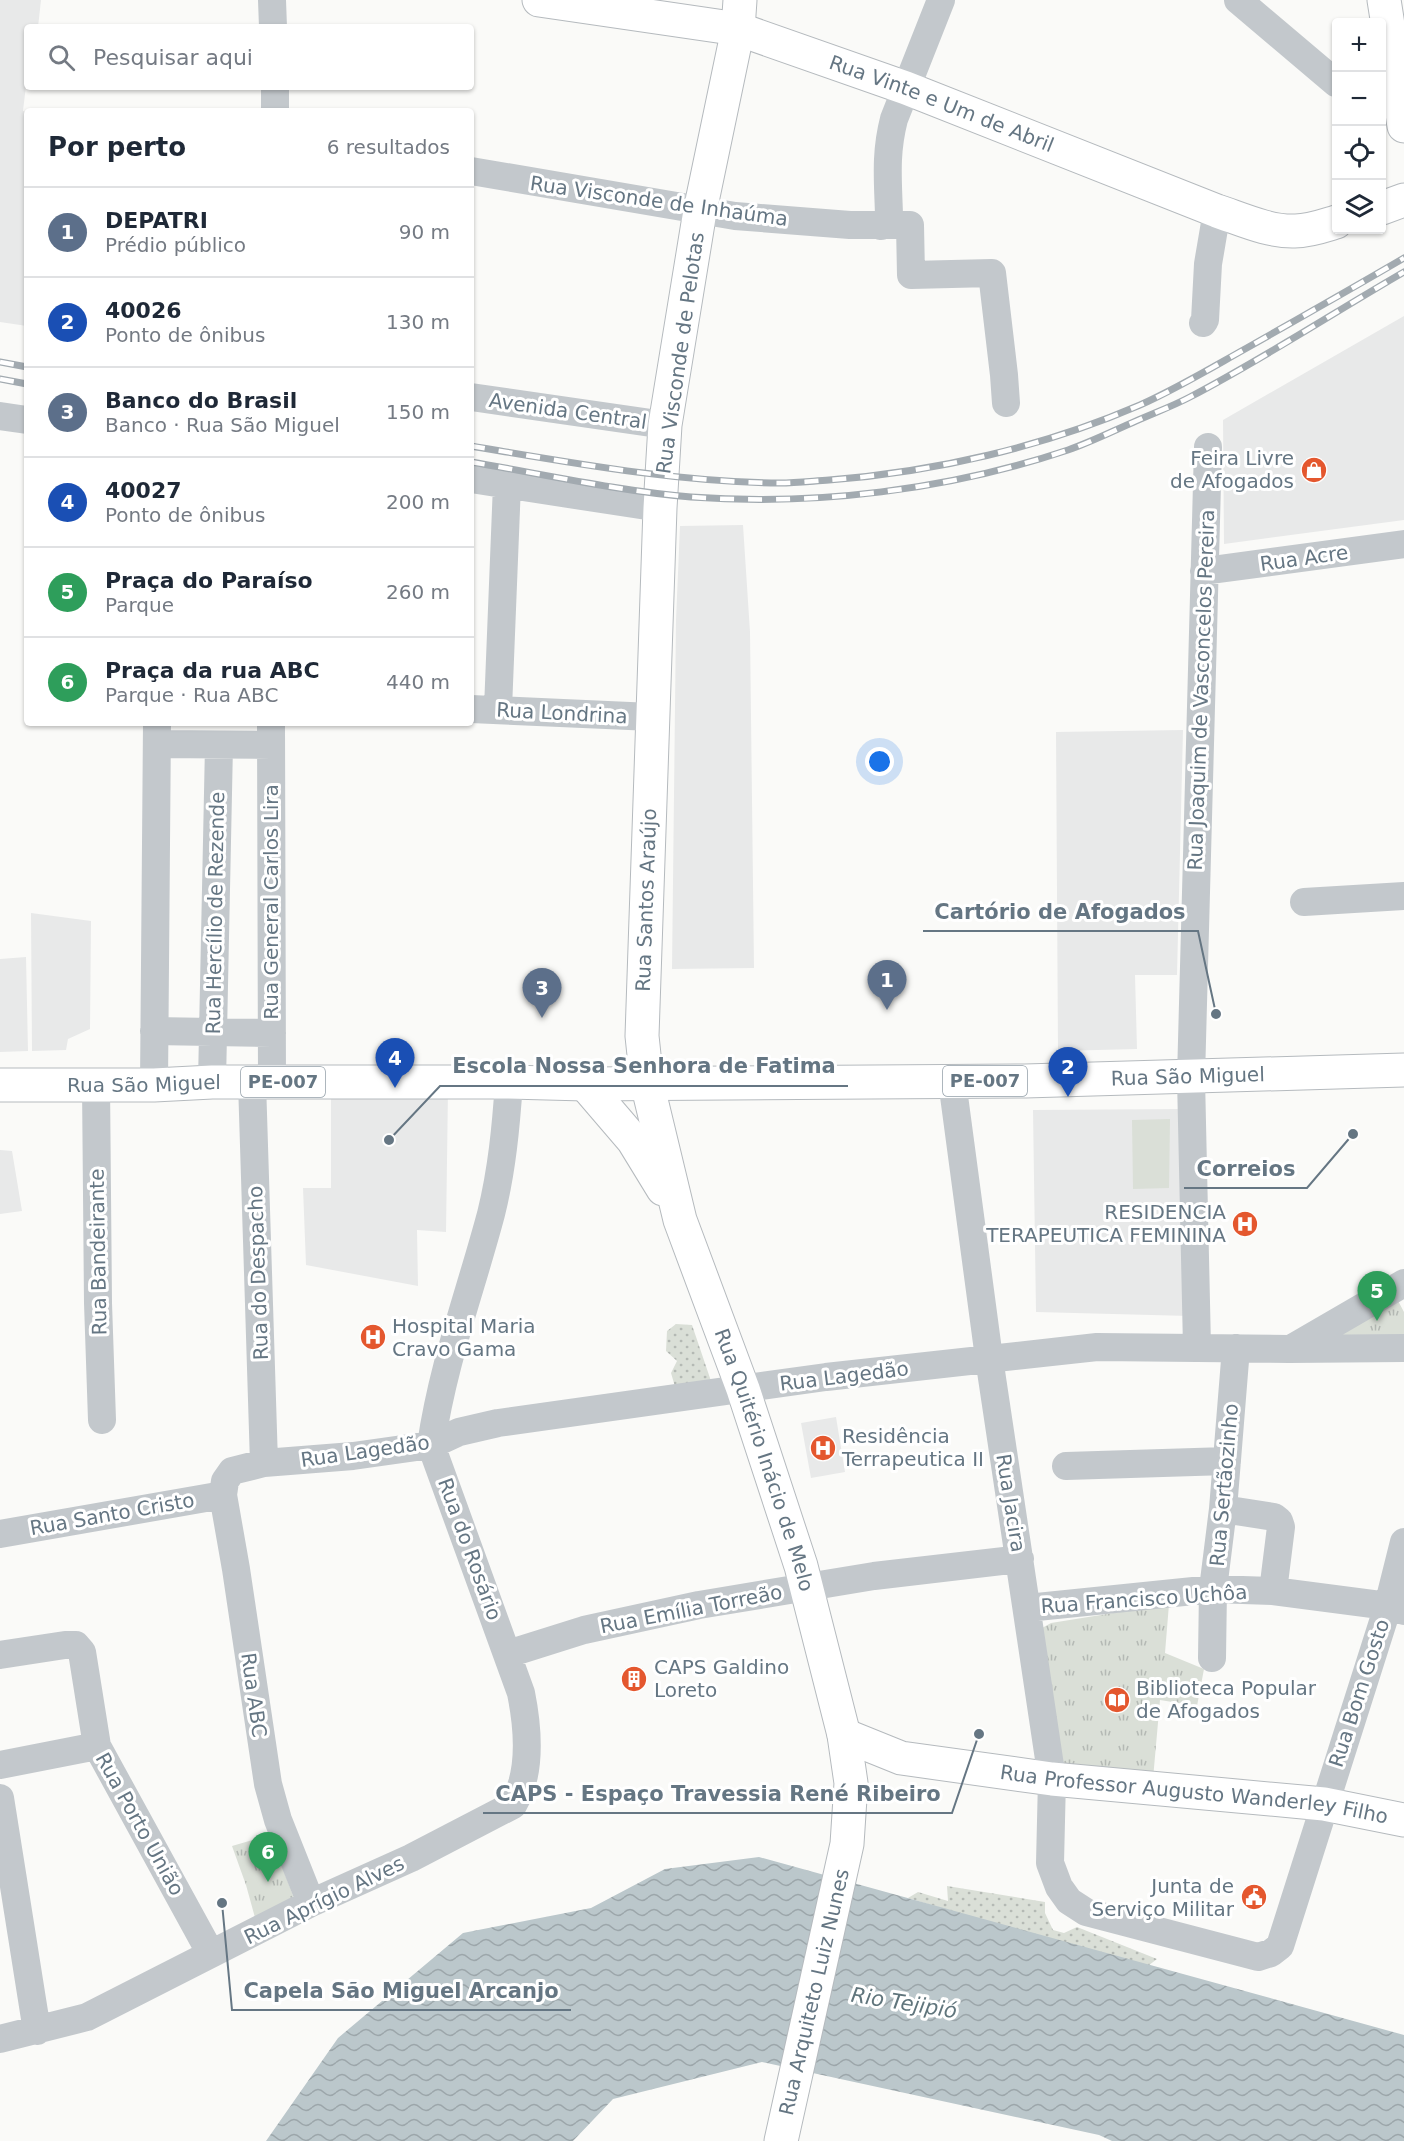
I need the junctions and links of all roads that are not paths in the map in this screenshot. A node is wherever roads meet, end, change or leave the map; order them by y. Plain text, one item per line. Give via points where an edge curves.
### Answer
1 (272, 0) edge
2 (540, 0) edge
3 (941, 0) edge
4 (1238, 0) edge
5 (1384, 0) edge
6 (739, 14) edge
7 (273, 24) edge
8 (1332, 80) edge
9 (906, 88) junction
10 (275, 90) edge
11 (275, 108) edge
12 (1395, 111) edge
13 (474, 172) edge
14 (1404, 200) edge
15 (1386, 206) edge
16 (700, 211) junction
17 (1217, 211) junction
18 (1332, 223) edge
19 (881, 226) junction
20 (1203, 323) dead end
21 (474, 397) edge
22 (1006, 403) dead end
23 (0, 416) edge
24 (24, 420) edge
25 (666, 425) junction
26 (1208, 447) dead end
27 (474, 479) edge
28 (507, 484) junction
29 (660, 508) junction
30 (1404, 544) edge
31 (1204, 571) junction
32 (485, 709) edge
33 (652, 717) junction
34 (157, 734) edge
35 (271, 734) edge
36 (219, 745) junction
37 (1404, 896) edge
38 (1304, 902) dead end
39 (154, 1030) junction
40 (213, 1032) junction
41 (272, 1033) junction
42 (1404, 1070) edge
43 (1191, 1077) junction
44 (952, 1081) junction
45 (212, 1082) junction
46 (262, 1082) junction
47 (509, 1082) junction
48 (647, 1083) junction
49 (96, 1084) junction
50 (585, 1084) junction
51 (0, 1085) edge
52 (154, 1085) junction
53 (680, 1220) junction
54 (1404, 1283) edge
55 (1197, 1347) junction
56 (1236, 1348) junction
57 (1404, 1348) edge
58 (1289, 1349) junction
59 (989, 1358) junction
60 (742, 1389) junction
61 (102, 1420) dead end
62 (431, 1445) junction
63 (1227, 1461) junction
64 (264, 1463) junction
65 (1066, 1466) dead end
66 (224, 1488) junction
67 (1223, 1509) junction
68 (0, 1534) edge
69 (1404, 1542) edge
70 (1020, 1559) junction
71 (807, 1586) junction
72 (1214, 1589) junction
73 (1273, 1591) junction
74 (1027, 1608) junction
75 (1396, 1608) edge
76 (508, 1654) junction
77 (0, 1655) edge
78 (1212, 1658) dead end
79 (844, 1735) junction
80 (97, 1746) junction
81 (0, 1765) edge
82 (1052, 1779) junction
83 (0, 1798) edge
84 (1324, 1804) junction
85 (513, 1805) joint
86 (1404, 1820) edge
87 (847, 1844) joint
88 (311, 1903) junction
89 (1280, 1947) joint
90 (212, 1954) junction
91 (37, 2031) junction
92 (0, 2039) edge
93 (781, 2141) edge

1 - 7 street
2 - 6 main road, Rua Vinte e Um de Abril
3 - 9 street
4 - 8 street
5 - 12 main road
6 - 9 main road, Rua Vinte e Um de Abril
6 - 16 main road, Rua Visconde de Pelotas
9 - 17 main road, Rua Vinte e Um de Abril
9 - 19 street via 889,139 889,215
10 - 11 street
13 - 16 street, Rua Visconde de Inhaúma
14 - 15 main road
16 - 19 street, Rua Visconde de Inhaúma
16 - 25 main road, Rua Visconde de Pelotas
17 - 18 main road, Rua Vinte e Um de Abril via 1292,232
17 - 20 street
19 - 22 street, Rua Visconde de Inhaúma via 910,225 911,275 992,273
21 - 25 street, Avenida Central
23 - 24 street
25 - 29 main road, Rua Visconde de Pelotas
26 - 31 street, Rua Joaquim de Vasconcelos Pereira
27 - 28 street
28 - 29 street
28 - 32 street
29 - 33 main road, Rua Visconde de Pelotas
30 - 31 street, Rua Acre
31 - 43 street, Rua Joaquim de Vasconcelos Pereira
32 - 33 street, Rua Londrina
33 - 48 main road, Rua Santos Araújo via 642,1036
34 - 36 street
34 - 39 street
35 - 36 street
35 - 41 street, Rua General Carlos Lira
36 - 40 street, Rua Hercílio de Rezende
37 - 38 street
39 - 40 street
39 - 52 street
40 - 41 street
40 - 45 street, Rua Hercílio de Rezende
41 - 46 street, Rua General Carlos Lira
42 - 43 main road, Rua São Miguel / PE-007
43 - 44 main road, Rua São Miguel / PE-007
43 - 55 street, Rua Joaquim de Vasconcelos Pereira
44 - 48 main road, Rua São Miguel / PE-007
44 - 59 street, Rua Jacira
45 - 46 main road, Rua São Miguel / PE-007
45 - 52 main road, Rua São Miguel / PE-007
46 - 47 main road, Rua São Miguel / PE-007
46 - 64 street, Rua do Despacho
47 - 50 main road, Rua São Miguel / PE-007
47 - 62 street, Rua do Rosário via 505,1143 491,1213 451,1348
48 - 50 main road, Rua São Miguel / PE-007
48 - 53 main road, Rua Quitério Inácio de Melo
49 - 51 main road, Rua São Miguel / PE-007
49 - 52 main road, Rua São Miguel / PE-007
49 - 61 street, Rua Bandeirante
50 - 53 main road via 633,1140
53 - 60 main road, Rua Quitério Inácio de Melo
54 - 58 street
55 - 56 street, Rua Lagedão
55 - 59 street, Rua Lagedão via 1097,1347
56 - 58 street, Rua Lagedão
56 - 63 street, Rua Sertãozinho
57 - 58 street, Rua Lagedão
59 - 60 street, Rua Lagedão
59 - 70 street, Rua Jacira
60 - 62 street, Rua Lagedão via 498,1423 459,1432
60 - 71 main road, Rua Quitério Inácio de Melo
62 - 64 street, Rua Lagedão
62 - 76 street, Rua do Rosário
63 - 65 street
63 - 67 street, Rua Sertãozinho
64 - 66 street, Rua Lagedão via 232,1471
66 - 68 street, Rua Santo Cristo
66 - 88 street, Rua ABC via 268,1784
67 - 72 street, Rua Sertãozinho
67 - 73 street via 1279,1521
69 - 75 street, Rua Bom Gosto
70 - 71 street, Rua Emília Torreão
70 - 74 street, Rua Jacira
71 - 76 street, Rua Emília Torreão via 584,1630
71 - 79 main road, Rua Quitério Inácio de Melo
72 - 73 street, Rua Francisco Uchôa
72 - 74 street, Rua Francisco Uchôa
72 - 78 street, Rua Sertãozinho
73 - 75 street, Rua Francisco Uchôa
74 - 82 street, Rua Jacira
75 - 84 street, Rua Bom Gosto
76 - 85 street, Rua do Rosário via 521,1693 527,1734 523,1781
77 - 80 street, Rua Porto União via 75,1645 82,1652
79 - 82 main road, Rua Professor Augusto Wanderley Filho via 901,1758
79 - 87 main road, Rua Quitério Inácio de Melo via 851,1783
80 - 81 street
80 - 90 street, Rua Porto União
82 - 84 main road, Rua Professor Augusto Wanderley Filho
82 - 89 street, Rua Jacira via 1050,1863 1069,1901 1086,1912 1258,1957
83 - 91 street
84 - 86 main road, Rua Professor Augusto Wanderley Filho
84 - 89 street, Rua Bom Gosto
85 - 88 street, Rua Aprígio Alves via 411,1858
87 - 93 main road, Rua Arquiteto Luiz Nunes
88 - 90 street, Rua Aprígio Alves
90 - 91 street, Rua Aprígio Alves via 87,2017
91 - 92 street, Rua Aprígio Alves

